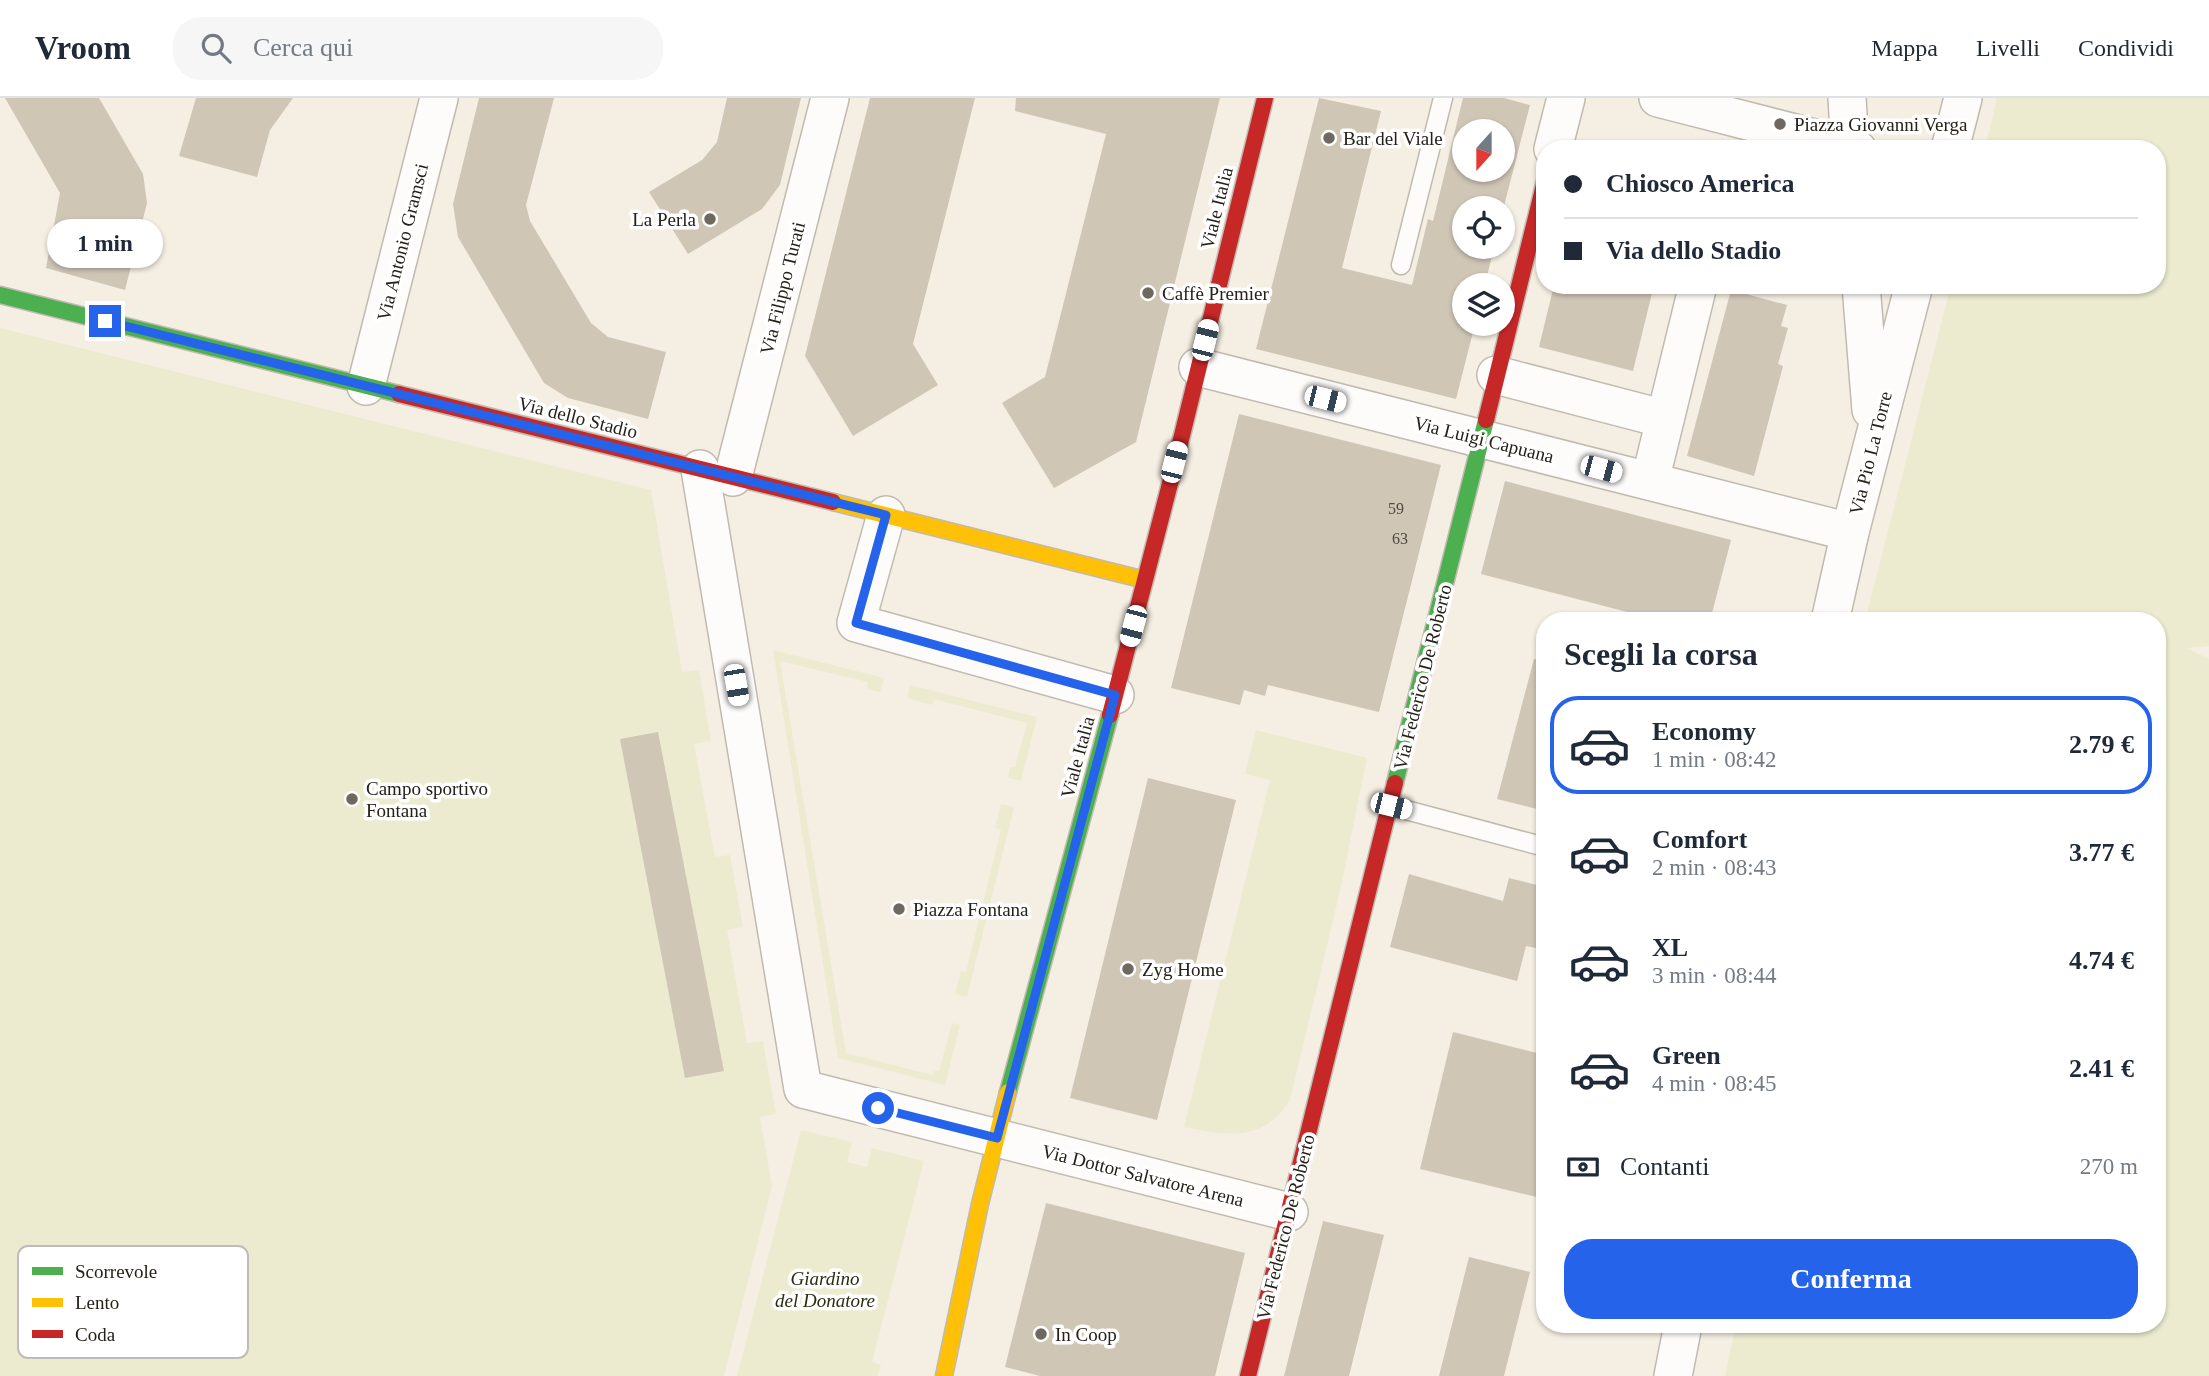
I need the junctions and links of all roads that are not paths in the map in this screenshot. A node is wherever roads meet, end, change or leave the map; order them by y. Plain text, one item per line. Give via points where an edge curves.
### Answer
1 (439, 98) edge
2 (831, 98) edge
3 (1265, 98) edge
4 (1443, 98) edge
5 (1658, 98) edge
6 (1846, 98) edge
7 (1963, 98) edge
8 (1564, 106) edge
9 (1555, 140) edge
10 (1822, 140) edge
11 (1852, 140) edge
12 (1952, 140) edge
13 (1536, 217) edge
14 (1401, 265) dead end
15 (1696, 294) edge
16 (1862, 294) edge
17 (1912, 294) edge
18 (0, 295) edge
19 (1198, 367) junction
20 (1496, 375) junction
21 (366, 386) junction
22 (1665, 419) junction
23 (1480, 438) junction
24 (1874, 439) junction
25 (717, 473) junction
26 (1650, 481) junction
27 (886, 515) junction
28 (1850, 532) junction
29 (1145, 580) junction
30 (1832, 612) edge
31 (1115, 695) junction
32 (1391, 806) junction
33 (1536, 845) edge
34 (997, 1138) junction
35 (1289, 1212) junction
36 (957, 1304) junction
37 (1681, 1333) edge
38 (933, 1352) dead end
39 (944, 1376) edge
40 (1248, 1376) edge
41 (1672, 1376) edge

1 - 21 street, Via Antonio Gramsci
2 - 25 street, Via Filippo Turati
3 - 19 street, Viale Italia
4 - 14 lane
5 - 10 street
6 - 11 street
7 - 12 street
8 - 9 street
13 - 20 street, Via Federico De Roberto
15 - 22 street
16 - 24 street
17 - 24 street, Via Pio La Torre
18 - 21 street, Via dello Stadio
19 - 23 street, Via Luigi Capuana
19 - 29 street, Viale Italia
20 - 22 street
20 - 23 street, Via Federico De Roberto
21 - 25 street, Via dello Stadio
22 - 26 street
23 - 26 street, Via Luigi Capuana
23 - 32 street, Via Federico De Roberto
24 - 28 street, Via Pio La Torre
25 - 27 street, Via dello Stadio
25 - 34 street, Via Dottor Salvatore Arena via 803,1089
26 - 28 street, Via Luigi Capuana
27 - 29 street, Via dello Stadio
27 - 31 street via 856,623
28 - 30 street, Via Pio La Torre
29 - 31 street, Viale Italia
31 - 34 street, Viale Italia
32 - 33 lane
32 - 35 street, Via Federico De Roberto
34 - 35 street, Via Dottor Salvatore Arena
34 - 36 street, Viale Italia
35 - 40 street, Via Federico De Roberto
36 - 38 street
36 - 39 street
37 - 41 street

